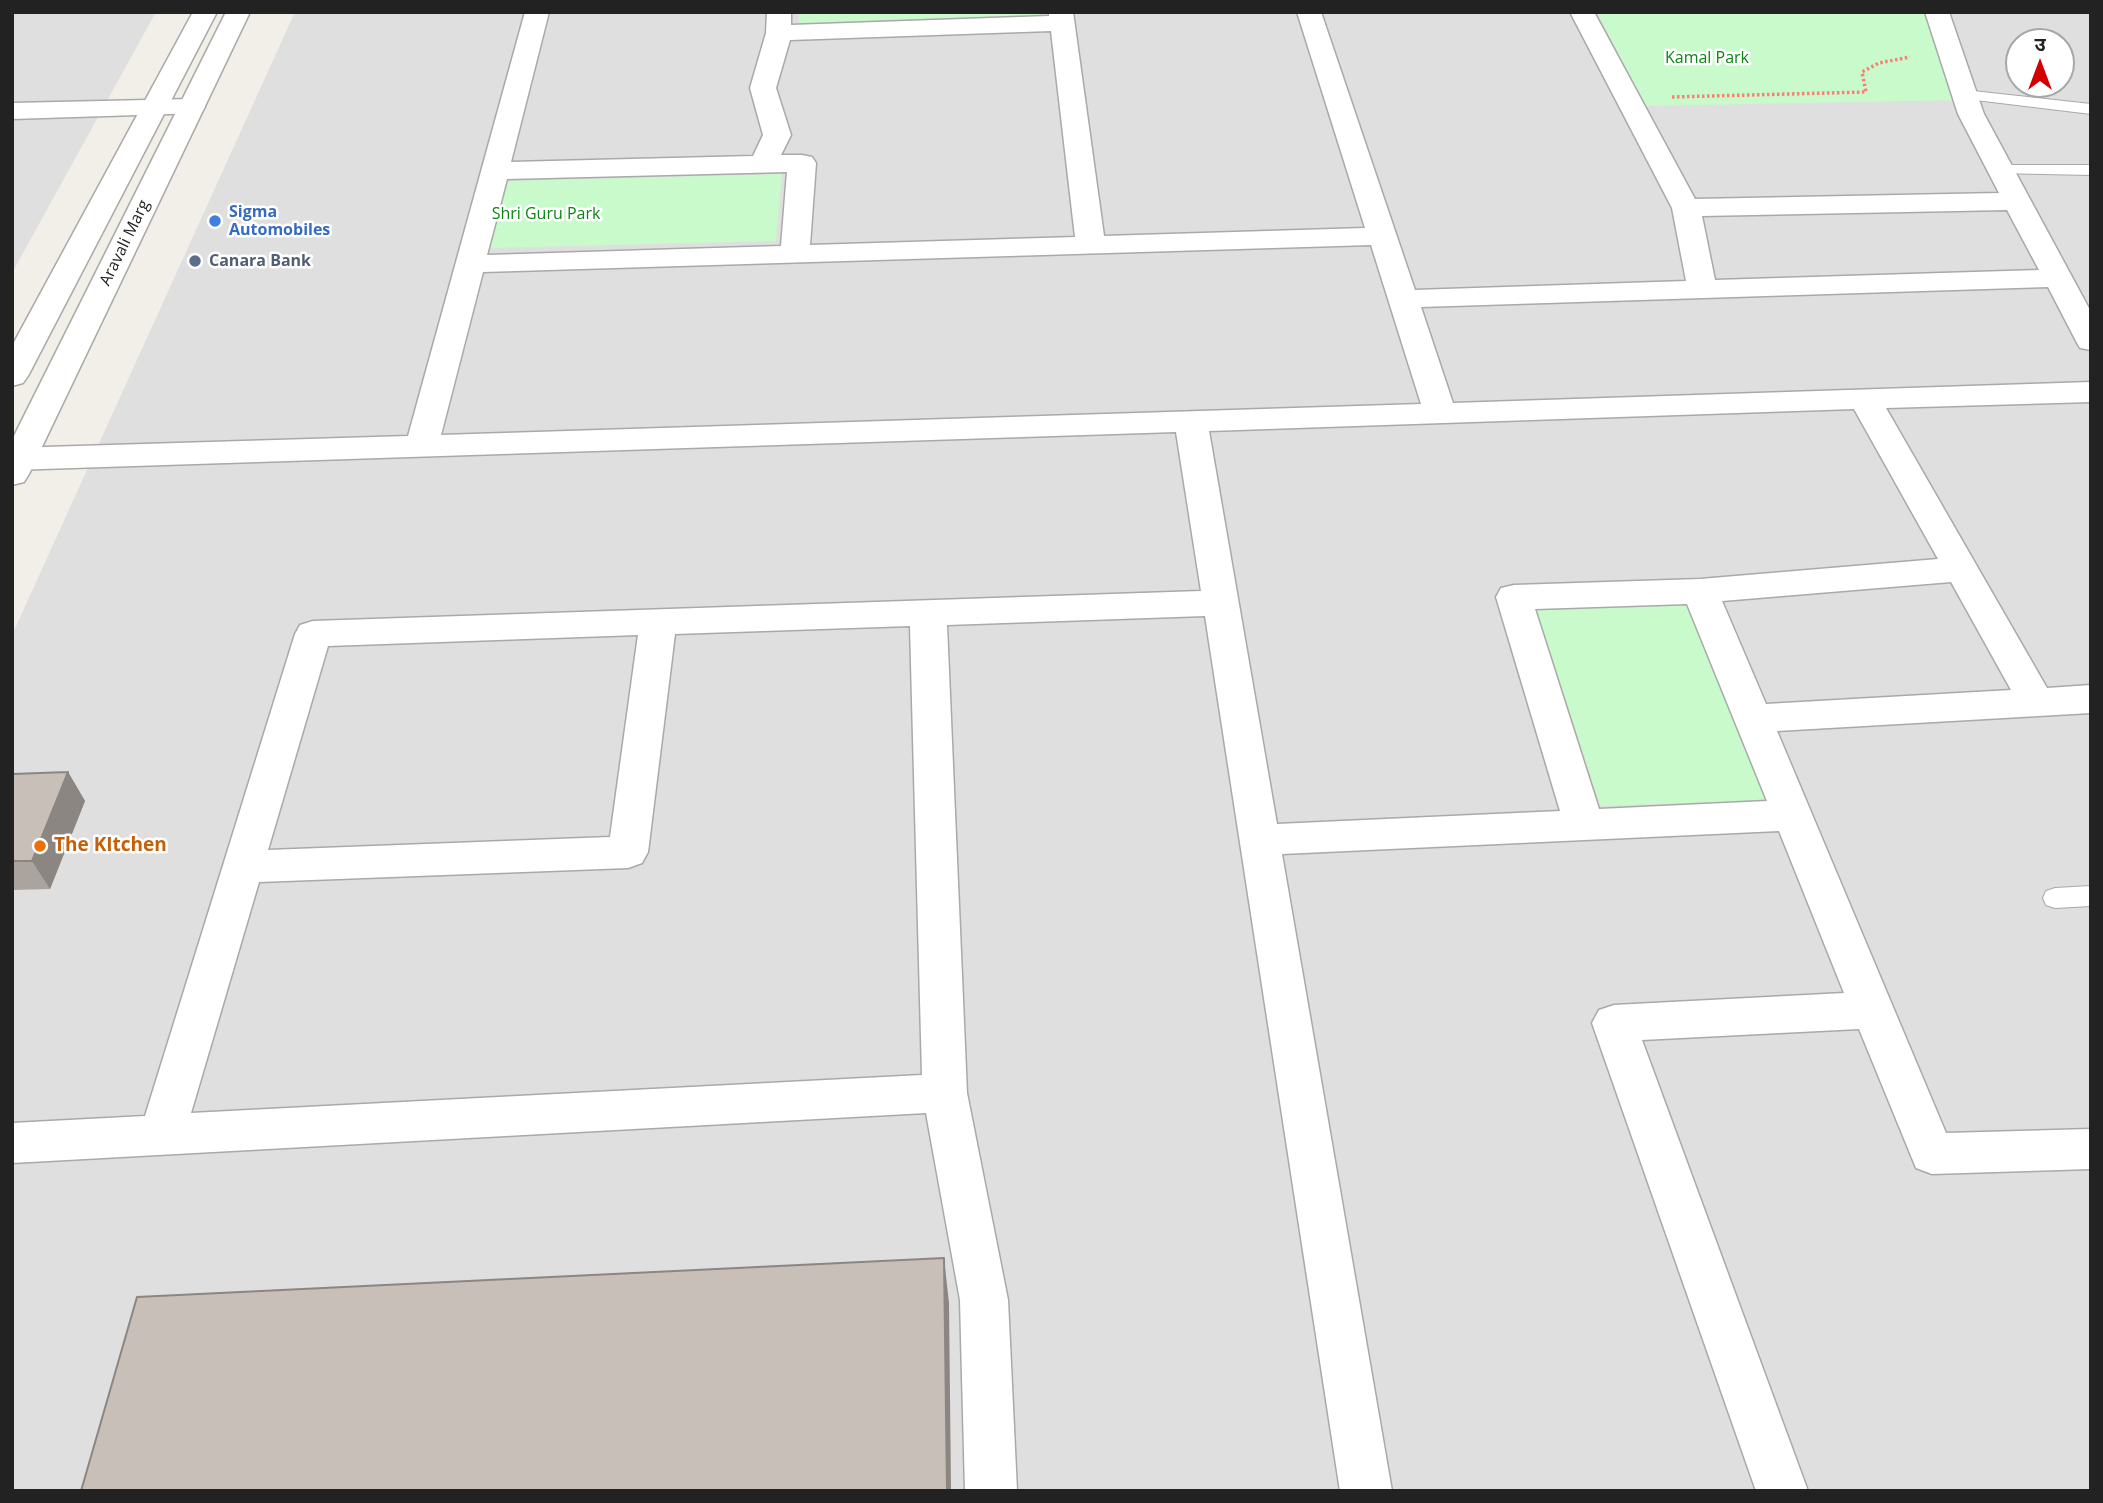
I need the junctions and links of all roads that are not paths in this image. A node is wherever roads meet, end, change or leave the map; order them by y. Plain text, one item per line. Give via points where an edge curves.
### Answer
1 (205, 12) edge
2 (238, 12) edge
3 (537, 12) edge
4 (1309, 12) edge
5 (1582, 12) edge
6 (1937, 12) edge
7 (1061, 18) edge
8 (779, 22) edge
9 (1964, 95) junction
10 (192, 107) junction
11 (154, 108) junction
12 (2091, 109) edge
13 (12, 111) edge
14 (762, 164) junction
15 (2000, 170) junction
16 (2091, 170) edge
17 (495, 171) junction
18 (2017, 201) junction
19 (1686, 208) junction
20 (1382, 236) junction
21 (1091, 245) junction
22 (795, 254) junction
23 (470, 264) junction
24 (2057, 278) junction
25 (1702, 288) junction
26 (1403, 299) junction
27 (2091, 341) edge
28 (12, 376) edge
29 (2091, 392) edge
30 (1865, 400) junction
31 (1440, 413) junction
32 (1191, 421) junction
33 (422, 446) junction
34 (15, 464) edge
35 (1961, 569) junction
36 (1700, 591) junction
37 (1221, 603) junction
38 (928, 612) junction
39 (659, 622) junction
40 (2091, 699) edge
41 (2037, 703) junction
42 (1753, 719) junction
43 (1793, 815) junction
44 (1584, 825) junction
45 (1259, 840) junction
46 (242, 867) junction
47 (2091, 896) edge
48 (2055, 898) dead end
49 (1872, 1010) junction
50 (945, 1093) junction
51 (162, 1135) junction
52 (12, 1143) edge
53 (2091, 1149) edge
54 (991, 1491) edge
55 (1366, 1491) edge
56 (1782, 1491) edge

1 - 11 street, Aravali Marg
2 - 10 street, Aravali Marg
3 - 17 street
4 - 20 street
5 - 19 street
6 - 9 street
7 - 8 street
7 - 21 street
8 - 14 street via 762,88 777,135
9 - 12 lane
9 - 15 street
10 - 11 street
10 - 34 street, Aravali Marg
11 - 13 street
11 - 28 street, Aravali Marg
14 - 17 street
14 - 22 street via 802,163
15 - 16 lane
15 - 18 street
17 - 23 street
18 - 19 street
18 - 24 street
19 - 25 street
20 - 21 street
20 - 26 street
21 - 22 street
22 - 23 street
23 - 33 street
24 - 25 street
24 - 27 street
25 - 26 street
26 - 31 street
29 - 30 street
30 - 31 street
30 - 35 street
31 - 32 street
32 - 33 street
32 - 37 street
33 - 34 street
35 - 36 street
35 - 41 street
36 - 42 street
36 - 44 street via 1514,597
37 - 38 street
37 - 45 street
38 - 39 street
38 - 50 street
39 - 46 street via 313,634
39 - 46 street via 628,852
40 - 41 street
41 - 42 street
42 - 43 street
43 - 44 street
43 - 49 street
44 - 45 street
45 - 55 street
46 - 51 street
47 - 48 lane
49 - 53 street via 1932,1154
49 - 56 street via 1614,1023
50 - 51 street
50 - 54 street via 984,1300
51 - 52 street

